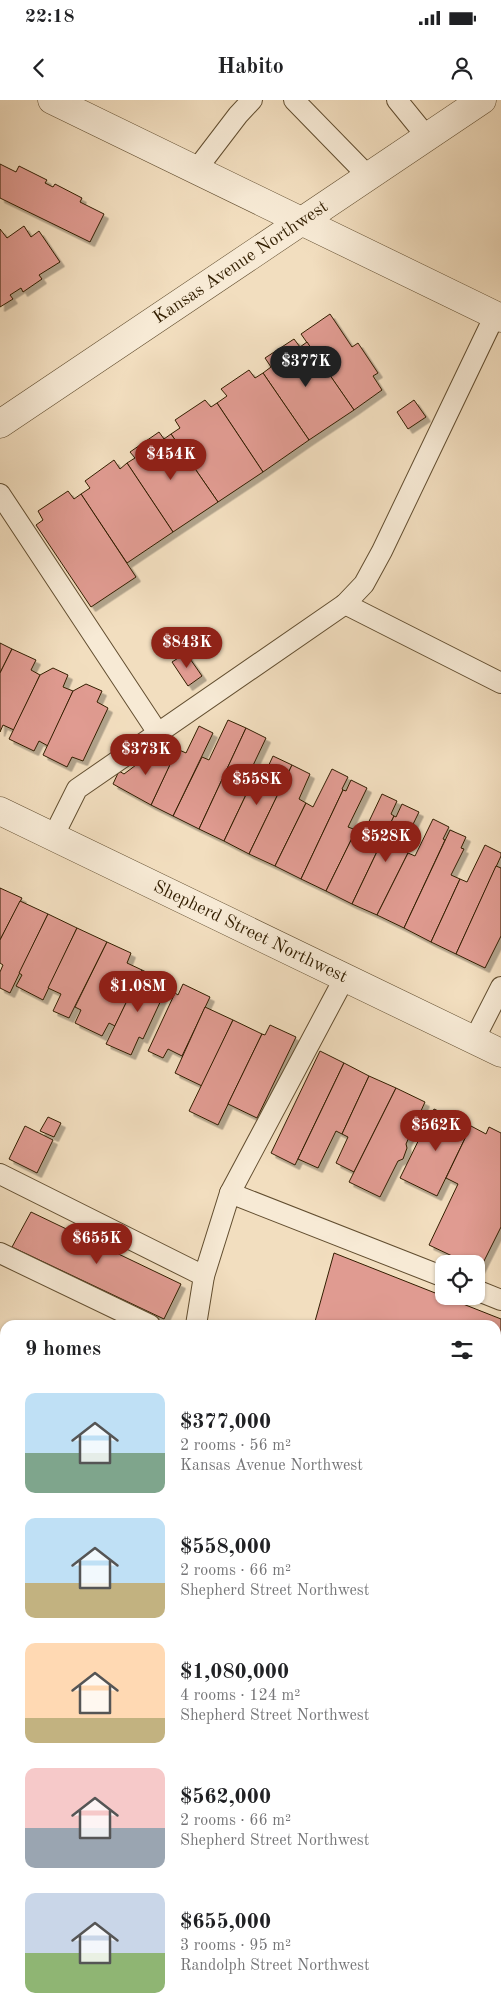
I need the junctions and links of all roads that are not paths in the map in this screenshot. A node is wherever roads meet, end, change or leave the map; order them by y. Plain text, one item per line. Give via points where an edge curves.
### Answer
1 (52, 100) edge
2 (252, 100) edge
3 (294, 100) edge
4 (397, 100) edge
5 (482, 100) edge
6 (427, 137) junction
7 (196, 170) junction
8 (368, 176) junction
9 (301, 222) junction
10 (498, 316) edge
11 (0, 424) edge
12 (0, 494) edge
13 (345, 604) junction
14 (501, 683) edge
15 (158, 733) junction
16 (0, 811) edge
17 (53, 837) junction
18 (345, 978) junction
19 (501, 987) edge
20 (474, 1040) junction
21 (501, 1053) edge
22 (0, 1174) edge
23 (230, 1193) junction
24 (0, 1253) edge
25 (435, 1273) edge
26 (204, 1276) junction
27 (485, 1294) edge
28 (501, 1300) edge
29 (140, 1320) edge
30 (197, 1320) edge

1 - 7 street
2 - 7 lane
3 - 8 lane
4 - 6 lane
5 - 6 street, Kansas Avenue Northwest
6 - 8 street, Kansas Avenue Northwest
7 - 9 street
8 - 9 street, Kansas Avenue Northwest
9 - 10 street
9 - 11 street, Kansas Avenue Northwest
10 - 13 lane via 382,551 364,584
12 - 15 lane
13 - 14 lane
13 - 15 lane
15 - 17 lane via 77,790
16 - 17 street, Shepherd Street Northwest
17 - 18 street, Shepherd Street Northwest
18 - 20 street, Shepherd Street Northwest
18 - 23 lane
19 - 20 lane
20 - 21 street, Shepherd Street Northwest
22 - 26 lane
23 - 25 lane
23 - 26 lane
24 - 29 lane
26 - 30 lane
27 - 28 lane

